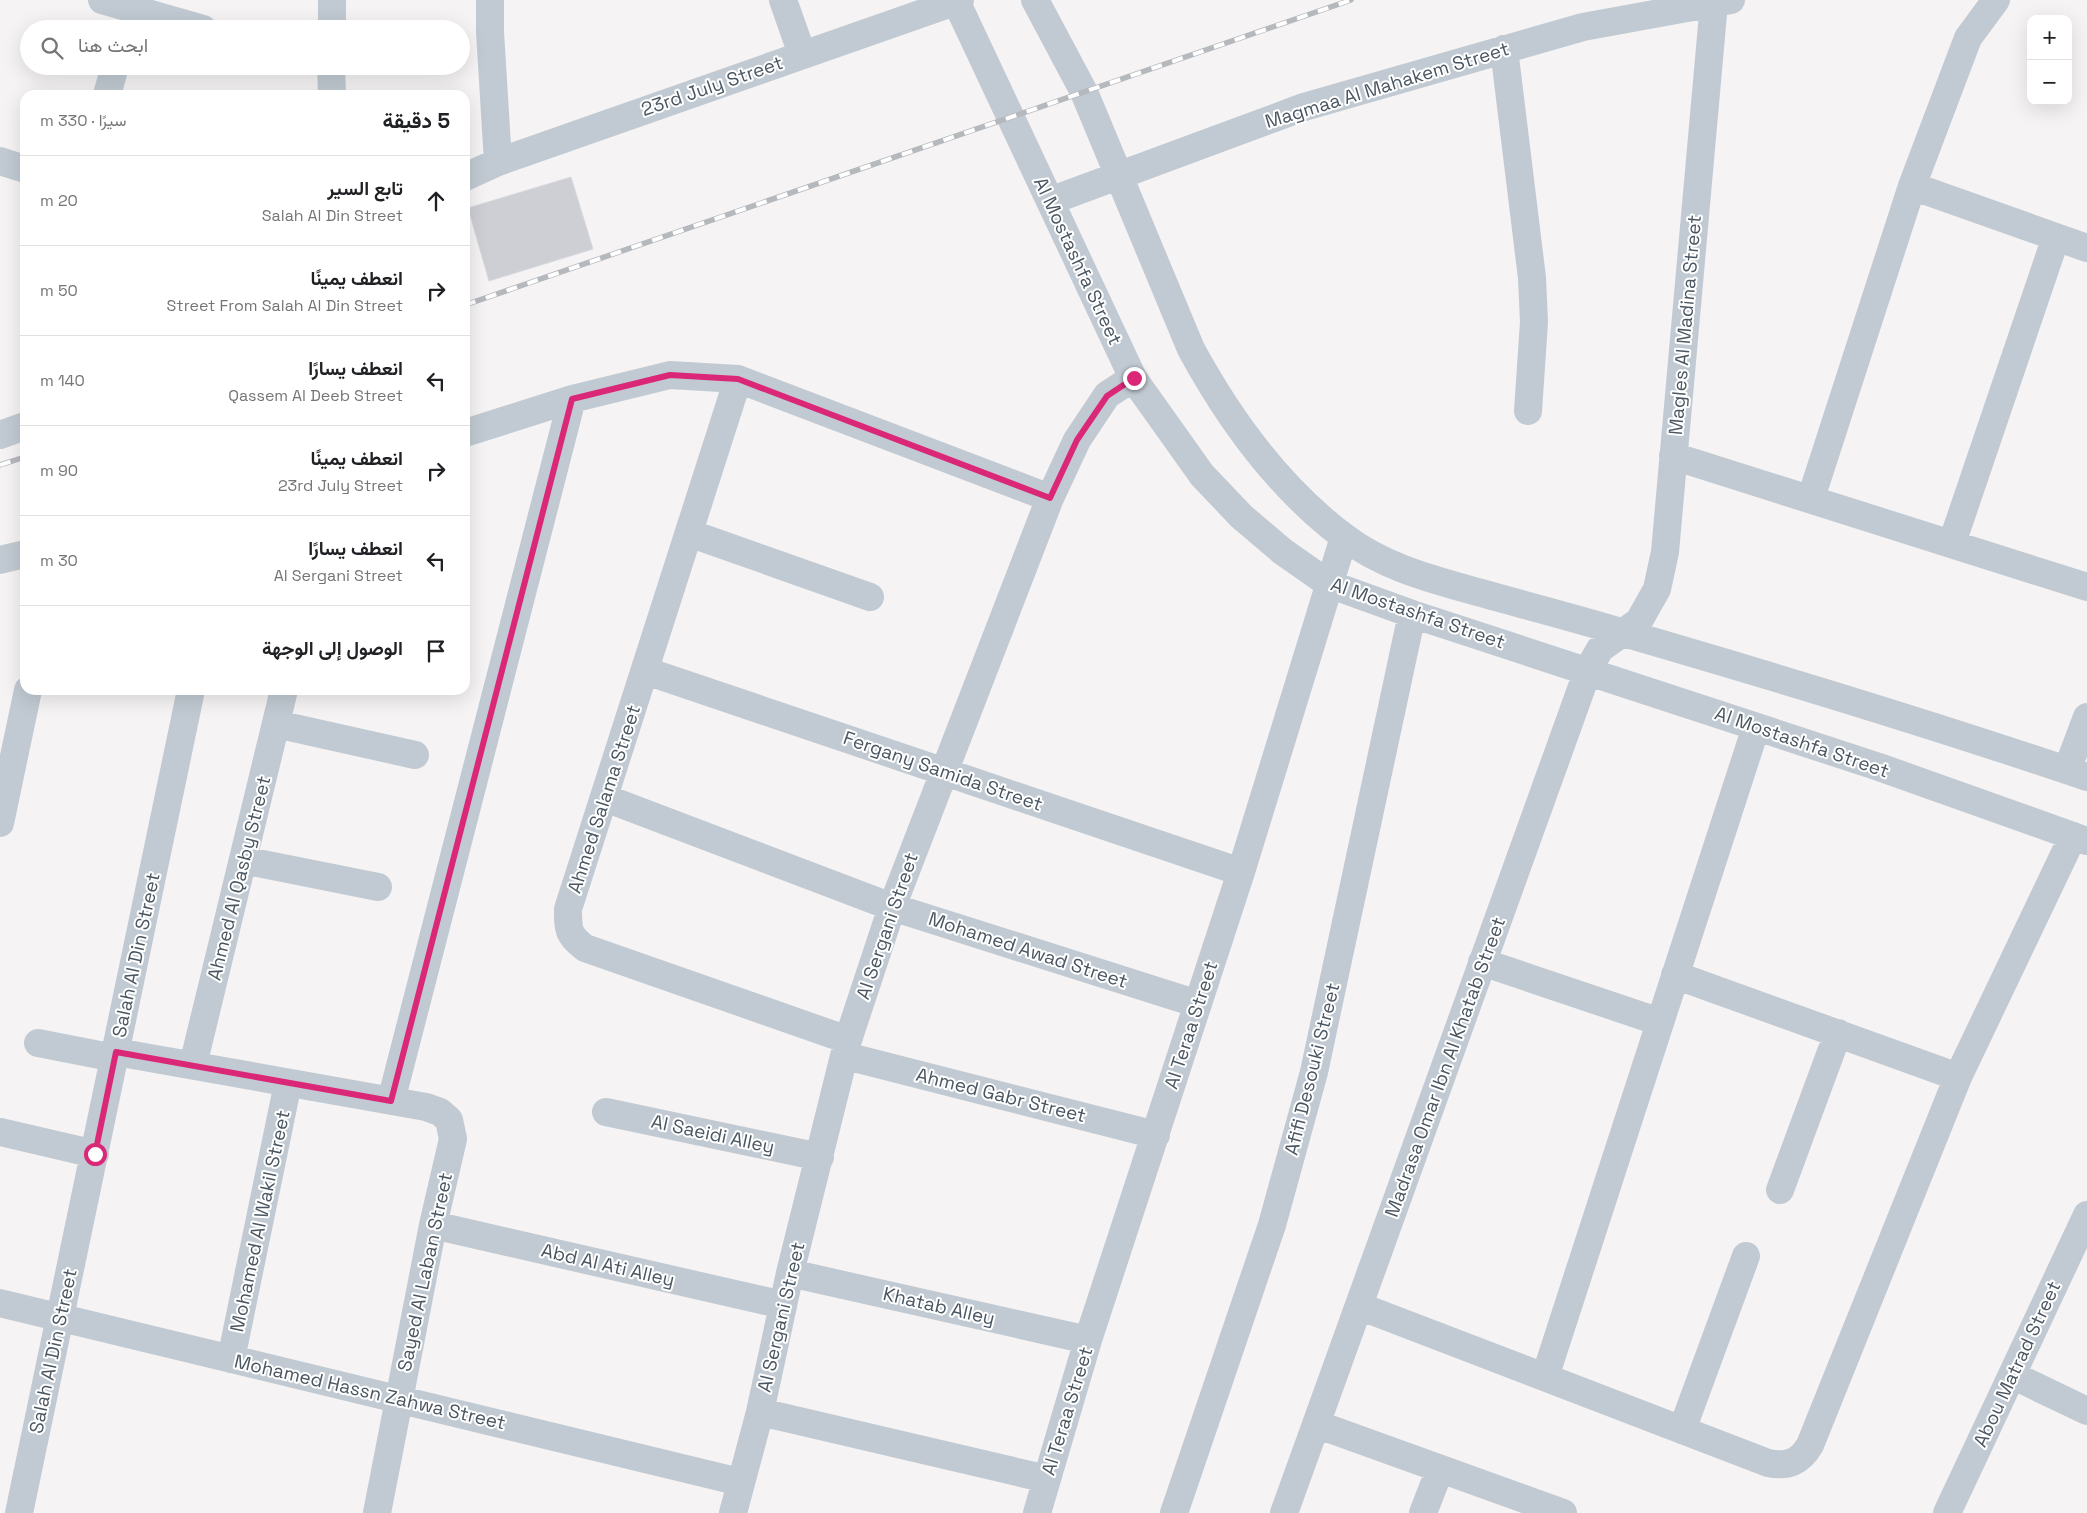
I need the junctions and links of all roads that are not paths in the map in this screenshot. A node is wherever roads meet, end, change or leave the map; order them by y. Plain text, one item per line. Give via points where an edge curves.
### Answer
1 (102, 0) edge
2 (332, 0) edge
3 (490, 0) edge
4 (782, 0) edge
5 (1035, 0) edge
6 (1996, 0) edge
7 (958, 1) edge
8 (1723, 2) edge
9 (918, 7) edge
10 (130, 12) edge
11 (164, 20) edge
12 (332, 20) edge
13 (1504, 49) junction
14 (802, 54) junction
15 (113, 75) edge
16 (332, 75) edge
17 (108, 90) edge
18 (332, 90) edge
19 (0, 162) edge
20 (498, 162) junction
21 (20, 167) edge
22 (470, 174) edge
23 (1118, 177) junction
24 (1912, 186) junction
25 (1050, 201) junction
26 (2056, 237) junction
27 (2087, 248) edge
28 (1134, 378) junction
29 (738, 379) junction
30 (572, 399) junction
31 (1528, 411) dead end
32 (20, 428) edge
33 (470, 431) edge
34 (0, 434) edge
35 (1673, 456) junction
36 (1050, 498) junction
37 (1811, 498) junction
38 (690, 533) junction
39 (1344, 537) junction
40 (1952, 543) junction
41 (20, 555) edge
42 (0, 560) edge
43 (1329, 584) junction
44 (2087, 587) edge
45 (870, 597) dead end
46 (1412, 614) junction
47 (1624, 633) junction
48 (1588, 670) junction
49 (646, 671) junction
50 (27, 695) edge
51 (190, 695) edge
52 (283, 695) edge
53 (2087, 717) edge
54 (276, 724) junction
55 (1756, 726) junction
56 (414, 756) dead end
57 (943, 771) junction
58 (2077, 773) edge
59 (605, 798) junction
60 (0, 823) edge
61 (2080, 839) edge
62 (243, 860) junction
63 (1241, 872) junction
64 (378, 887) dead end
65 (892, 907) junction
66 (1482, 962) junction
67 (1675, 975) junction
68 (1198, 1004) junction
69 (1660, 1022) junction
70 (1838, 1034) junction
71 (38, 1043) dead end
72 (847, 1048) junction
73 (116, 1055) junction
74 (193, 1065) junction
75 (1958, 1077) junction
76 (288, 1083) junction
77 (391, 1101) junction
78 (606, 1112) dead end
79 (0, 1132) edge
80 (1156, 1134) junction
81 (95, 1154) junction
82 (820, 1157) junction
83 (1780, 1190) dead end
84 (2087, 1215) edge
85 (433, 1225) junction
86 (1746, 1256) dead end
87 (790, 1273) junction
88 (0, 1303) edge
89 (783, 1305) junction
90 (1359, 1306) junction
91 (60, 1318) junction
92 (1088, 1340) junction
93 (231, 1359) junction
94 (2012, 1375) junction
95 (1545, 1377) junction
96 (400, 1399) junction
97 (2087, 1411) edge
98 (760, 1412) junction
99 (1316, 1424) junction
100 (1682, 1430) junction
101 (1440, 1469) junction
102 (1047, 1479) junction
103 (740, 1482) junction
104 (18, 1510) edge
105 (377, 1513) edge
106 (732, 1513) edge
107 (1036, 1513) edge
108 (1174, 1513) edge
109 (1284, 1513) edge
110 (1424, 1513) edge
111 (1564, 1513) edge
112 (1947, 1513) edge

1 - 10 street
2 - 12 street
3 - 20 street
4 - 14 street
5 - 23 street, Al Mostashfa Street via 1084,92
6 - 24 street via 1968,38
7 - 9 street, 23rd July Street
7 - 25 street, Al Mostashfa Street
8 - 13 street, Magmaa Al Mahakem Street via 1584,27
8 - 35 street, Magles Al Madina Street
9 - 14 street, 23rd July Street
10 - 11 street
13 - 23 street, Magmaa Al Mahakem Street via 1304,107
13 - 31 street via 1532,278 1534,322
14 - 20 street, 23rd July Street
15 - 17 street
16 - 18 street
19 - 21 street
20 - 22 street, 23rd July Street
23 - 25 street, Magmaa Al Mahakem Street
23 - 39 street, Al Mostashfa Street via 1204,375 1238,427 1272,468
24 - 26 street
24 - 37 street
25 - 28 street, Al Mostashfa Street
26 - 27 street
26 - 40 street
28 - 36 street, Al Sergani Street via 1107,396 1077,440
28 - 43 street, Al Mostashfa Street via 1202,475 1240,516
29 - 30 street via 670,375
29 - 36 street
29 - 38 street, Ahmed Salama Street
30 - 33 street
30 - 77 street
32 - 34 street
35 - 37 street
35 - 47 street, Magles Al Madina Street via 1665,552 1658,589 1639,622
36 - 57 street, Al Sergani Street
37 - 40 street
38 - 45 street
38 - 49 street, Ahmed Salama Street
39 - 43 street, Al Teraa Street
39 - 47 street, Al Mostashfa Street via 1406,572
40 - 44 street
41 - 42 street
43 - 46 street, Al Mostashfa Street
43 - 63 street, Al Teraa Street
46 - 48 street, Al Mostashfa Street
46 - 108 street, Afifi Desouki Street via 1314,1072 1272,1226
47 - 48 street, Madrasa Omar Ibn Al Khatab Street via 1600,649
47 - 58 street, Al Mostashfa Street
48 - 55 street, Al Mostashfa Street
48 - 66 street, Madrasa Omar Ibn Al Khatab Street
49 - 57 street, Fergany Samida Street
49 - 59 street, Ahmed Salama Street
50 - 60 street
51 - 73 street, Salah Al Din Street
52 - 54 street, Ahmed Al Qasby Street
53 - 58 street
54 - 56 street
54 - 62 street, Ahmed Al Qasby Street
55 - 61 street, Al Mostashfa Street
55 - 67 street
57 - 63 street, Fergany Samida Street
57 - 65 street, Al Sergani Street
59 - 65 street, Mohamed Awad Street
59 - 72 street, Ahmed Salama Street via 568,909 572,938 585,948
61 - 75 street
62 - 64 street
62 - 74 street, Ahmed Al Qasby Street
63 - 68 street, Al Teraa Street
65 - 68 street, Mohamed Awad Street
65 - 72 street, Al Sergani Street
66 - 69 street
66 - 90 street, Madrasa Omar Ibn Al Khatab Street
67 - 69 street
67 - 70 street
68 - 80 street, Al Teraa Street
69 - 95 street
70 - 75 street
70 - 83 street
71 - 73 street
72 - 80 street, Ahmed Gabr Street
72 - 82 street, Al Sergani Street
73 - 74 street
73 - 81 street, Salah Al Din Street
74 - 76 street
75 - 100 street via 1805,1453 1788,1464 1768,1463
76 - 77 street
76 - 93 street, Mohamed Al Wakil Street
77 - 85 street, Sayed Al Laban Street via 426,1107 440,1112 449,1120 453,1139
78 - 82 street, Al Saeidi Alley
79 - 81 street
80 - 92 street, Al Teraa Street
81 - 91 street, Salah Al Din Street
82 - 87 street, Al Sergani Street
84 - 94 street, Abou Matrad Street
85 - 89 street, Abd Al Ati Alley
85 - 96 street, Sayed Al Laban Street
86 - 100 street
87 - 89 street, Al Sergani Street
87 - 92 street, Khatab Alley
88 - 91 street, Mohamed Hassn Zahwa Street
89 - 98 street, Al Sergani Street
90 - 95 street
90 - 99 street, Madrasa Omar Ibn Al Khatab Street
91 - 93 street, Mohamed Hassn Zahwa Street
91 - 104 street, Salah Al Din Street
92 - 102 street, Al Teraa Street
93 - 96 street, Mohamed Hassn Zahwa Street
94 - 97 street
94 - 112 street, Abou Matrad Street
95 - 100 street
96 - 103 street, Mohamed Hassn Zahwa Street
96 - 105 street, Sayed Al Laban Street
98 - 102 street
98 - 103 street, Al Sergani Street
99 - 101 street
99 - 109 street, Madrasa Omar Ibn Al Khatab Street
101 - 110 street
101 - 111 street
102 - 107 street, Al Teraa Street
103 - 106 street, Al Sergani Street

